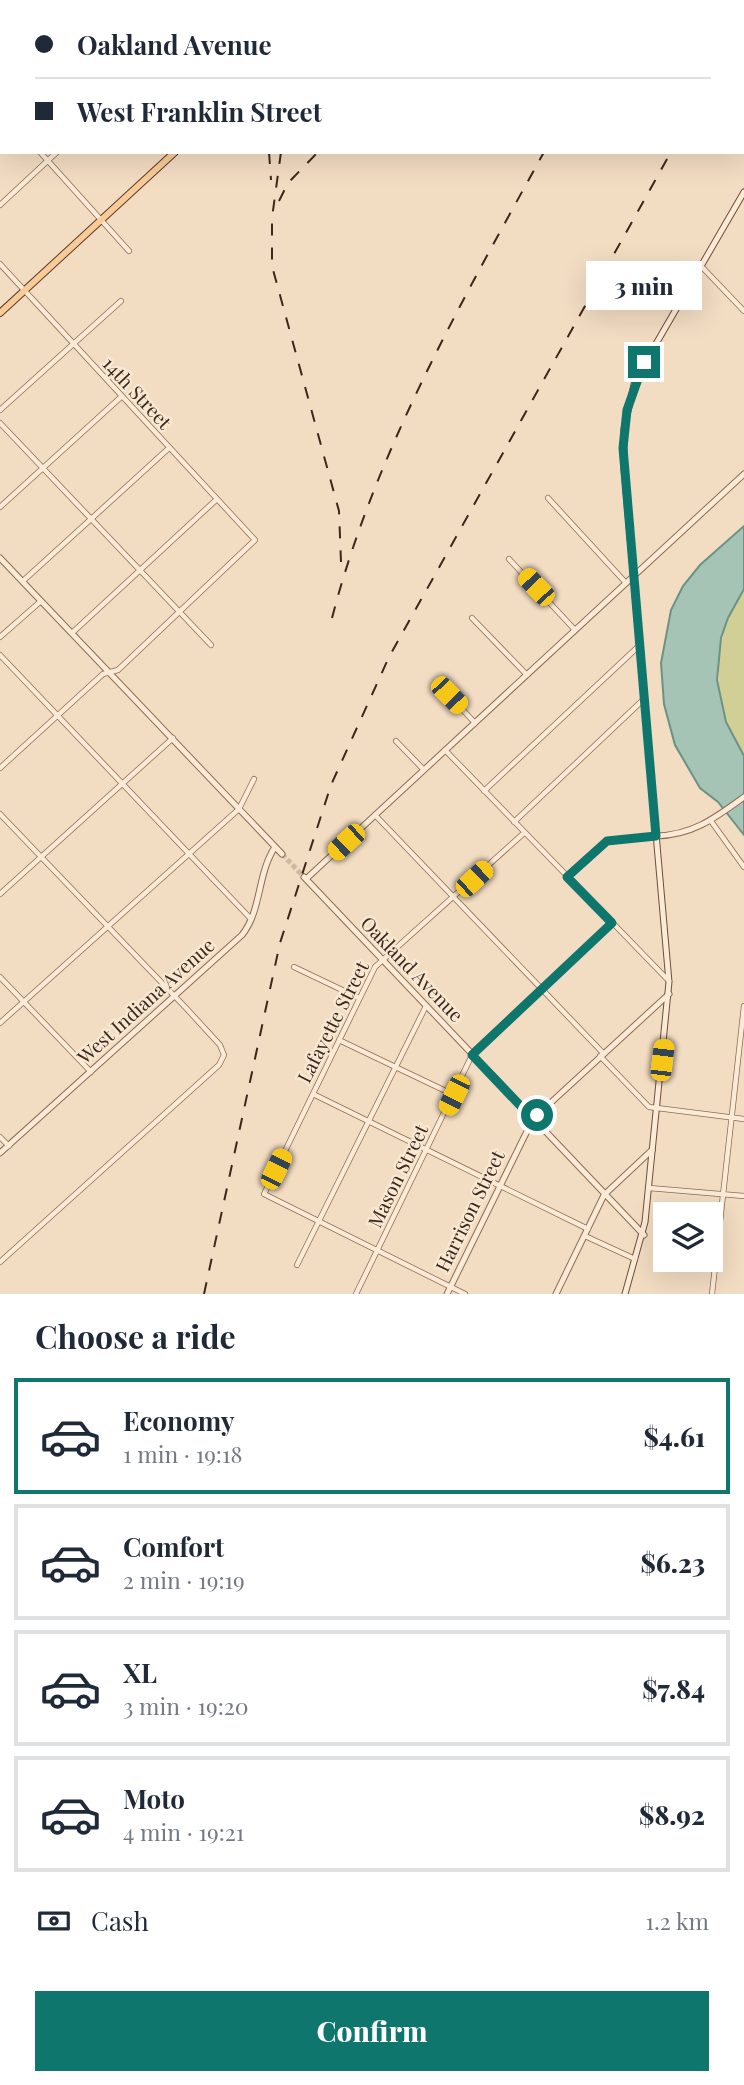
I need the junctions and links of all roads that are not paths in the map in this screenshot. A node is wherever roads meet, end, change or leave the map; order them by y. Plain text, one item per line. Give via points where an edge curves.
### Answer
1 (42, 154) edge
2 (55, 154) edge
3 (173, 154) edge
4 (48, 160) junction
5 (744, 192) edge
6 (742, 202) edge
7 (0, 205) edge
8 (102, 219) junction
9 (129, 251) dead end
10 (0, 264) edge
11 (700, 264) junction
12 (23, 291) junction
13 (121, 301) dead end
14 (744, 311) edge
15 (0, 313) edge
16 (73, 344) junction
17 (121, 396) junction
18 (0, 410) edge
19 (0, 422) edge
20 (169, 448) junction
21 (43, 468) junction
22 (744, 474) edge
23 (548, 498) dead end
24 (217, 499) junction
25 (0, 507) edge
26 (92, 519) junction
27 (0, 558) edge
28 (509, 559) dead end
29 (141, 571) junction
30 (634, 576) junction
31 (23, 582) junction
32 (626, 583) junction
33 (41, 601) junction
34 (179, 612) junction
35 (472, 618) dead end
36 (575, 630) junction
37 (72, 633) junction
38 (0, 637) edge
39 (641, 644) junction
40 (211, 645) dead end
41 (0, 655) edge
42 (110, 672) junction
43 (527, 675) junction
44 (449, 695) dead end
45 (644, 699) junction
46 (59, 715) junction
47 (475, 723) junction
48 (173, 738) junction
49 (396, 741) dead end
50 (445, 750) junction
51 (0, 768) edge
52 (424, 770) junction
53 (254, 779) dead end
54 (122, 784) junction
55 (484, 791) junction
56 (744, 797) edge
57 (239, 808) junction
58 (0, 814) edge
59 (375, 815) junction
60 (714, 819) junction
61 (514, 822) junction
62 (524, 833) junction
63 (656, 836) junction
64 (275, 847) junction
65 (189, 854) junction
66 (282, 854) tunnel mouth
67 (40, 857) junction
68 (744, 867) edge
69 (567, 877) junction
70 (0, 894) edge
71 (454, 897) junction
72 (252, 920) junction
73 (612, 923) junction
74 (107, 928) junction
75 (383, 960) junction
76 (294, 967) dead end
77 (0, 977) edge
78 (669, 982) junction
79 (541, 989) junction
80 (669, 994) junction
81 (174, 998) junction
82 (359, 998) junction
83 (24, 1002) junction
84 (426, 1006) junction
85 (744, 1006) edge
86 (744, 1012) edge
87 (0, 1023) edge
88 (339, 1040) junction
89 (472, 1055) junction
90 (602, 1055) junction
91 (396, 1066) junction
92 (91, 1072) junction
93 (313, 1094) junction
94 (454, 1095) junction
95 (656, 1109) junction
96 (732, 1117) junction
97 (533, 1119) junction
98 (744, 1119) edge
99 (369, 1121) junction
100 (0, 1137) edge
101 (9, 1146) junction
102 (427, 1149) junction
103 (652, 1150) junction
104 (0, 1153) edge
105 (501, 1185) junction
106 (649, 1188) junction
107 (723, 1194) junction
108 (604, 1195) junction
109 (744, 1196) edge
110 (319, 1222) junction
111 (586, 1232) junction
112 (643, 1235) junction
113 (377, 1250) junction
114 (636, 1260) junction
115 (0, 1262) edge
116 (298, 1265) dead end
117 (450, 1287) junction
118 (356, 1294) edge
119 (447, 1294) edge
120 (465, 1294) edge
121 (556, 1294) edge
122 (625, 1294) edge
123 (712, 1294) edge

1 - 4 street
2 - 4 street
3 - 8 main road
4 - 7 street
4 - 8 street
5 - 6 street
6 - 11 street
8 - 9 street
8 - 12 main road
10 - 12 street, 14th Street
11 - 14 street
11 - 30 street via 644,362 627,410 623,448
12 - 15 main road
12 - 16 street, 14th Street
13 - 16 street
16 - 17 street, 14th Street
16 - 18 street
17 - 20 street, 14th Street
17 - 21 street
19 - 21 street
20 - 24 street, 14th Street
20 - 26 street
21 - 25 street
21 - 26 street
22 - 30 street
23 - 32 street
24 - 29 street
24 - 34 street, 14th Street via 255,540
26 - 29 street
26 - 31 street
27 - 31 street
28 - 36 street
29 - 34 street
29 - 37 street
30 - 32 street
30 - 39 street
31 - 33 street
32 - 36 street
33 - 37 street
33 - 38 street
34 - 40 street
34 - 42 street via 118,670
35 - 43 street
36 - 43 street
37 - 42 street
39 - 45 street
39 - 55 street
41 - 46 street
42 - 46 street
42 - 48 street
43 - 47 street
44 - 47 street
45 - 61 street
45 - 63 street
46 - 51 street
46 - 54 street
47 - 50 street
48 - 54 street
48 - 57 street
49 - 52 street
50 - 52 street
50 - 55 street
52 - 59 street
53 - 57 street
54 - 65 street
54 - 67 street
55 - 61 street
56 - 60 street
57 - 64 street
57 - 65 street
58 - 67 street
59 - 71 street
59 - 75 street, Oakland Avenue via 305,878
60 - 63 street via 689,832
60 - 68 street
61 - 62 street
62 - 69 street
62 - 71 street, Lafayette Street
63 - 69 street via 607,841
63 - 78 street
64 - 66 street
64 - 72 street, West Indiana Avenue via 267,860
65 - 72 street
65 - 74 street
67 - 70 street
67 - 74 street
69 - 73 street
71 - 75 street, Lafayette Street
71 - 79 street
72 - 81 street, West Indiana Avenue via 242,935
73 - 78 street
73 - 79 street, Mason Street
74 - 81 street
74 - 83 street
75 - 82 street, Lafayette Street
75 - 84 street, Oakland Avenue
76 - 82 street
77 - 83 street
78 - 80 street
79 - 89 street, Mason Street
79 - 90 street
80 - 90 street, Harrison Street
80 - 95 street
81 - 92 street, West Indiana Avenue
81 - 115 street via 216,1040 224,1055 219,1065
82 - 88 street, Lafayette Street
83 - 87 street
83 - 92 street
84 - 89 street, Oakland Avenue
84 - 91 street
85 - 86 street
86 - 96 street
88 - 91 street
88 - 93 street, Lafayette Street
89 - 94 street, Mason Street
89 - 97 street, Oakland Avenue
90 - 95 street via 649,1107
90 - 97 street, Harrison Street
91 - 94 street
91 - 99 street
92 - 101 street, West Indiana Avenue
93 - 99 street
93 - 110 street, Lafayette Street via 264,1194
94 - 102 street, Mason Street
95 - 96 street
95 - 103 street
96 - 98 street
96 - 107 street
97 - 105 street, Harrison Street
97 - 108 street, Oakland Avenue
99 - 102 street
99 - 110 street
100 - 101 street
101 - 104 street, West Indiana Avenue
102 - 105 street
102 - 113 street, Mason Street
103 - 106 street
103 - 108 street
105 - 111 street
105 - 117 street, Harrison Street
106 - 107 street
106 - 112 street
107 - 109 street
107 - 123 street
108 - 111 street
108 - 112 street, Oakland Avenue
110 - 113 street
110 - 116 street
111 - 114 street
111 - 121 street
112 - 114 street
113 - 117 street
113 - 118 street, Mason Street
114 - 122 street
117 - 119 street, Harrison Street
117 - 120 street

